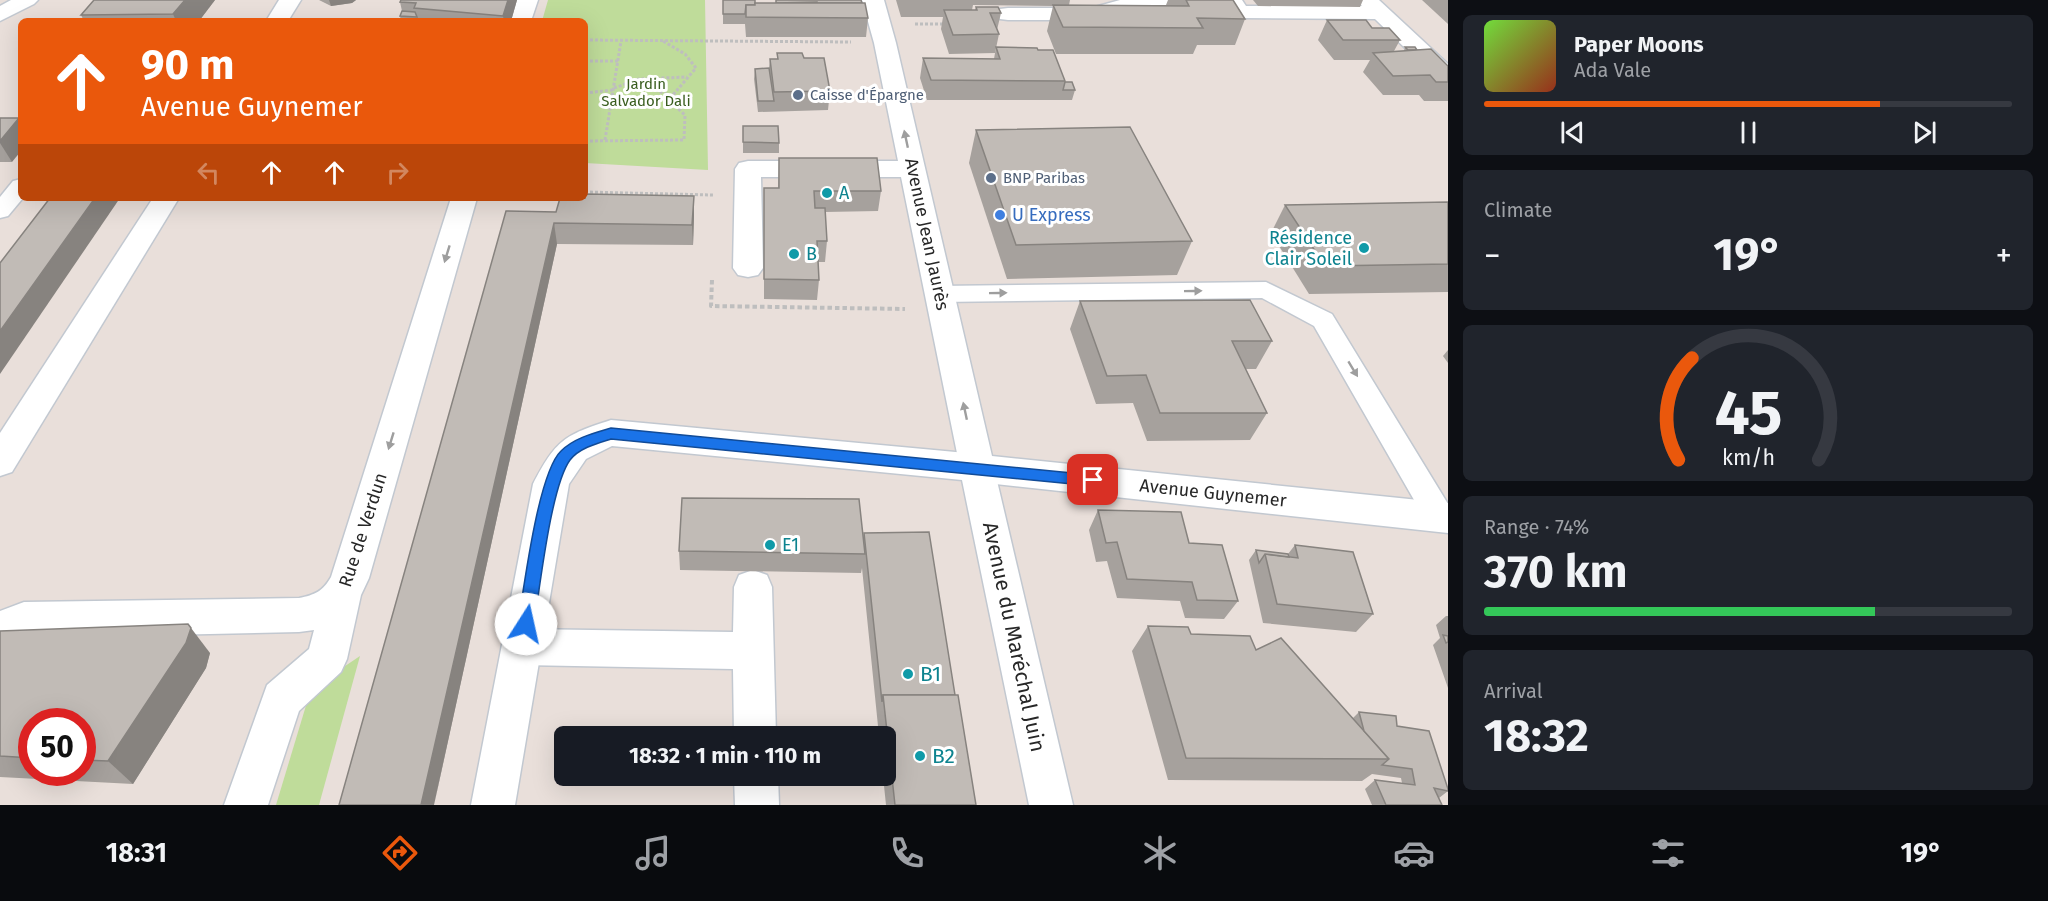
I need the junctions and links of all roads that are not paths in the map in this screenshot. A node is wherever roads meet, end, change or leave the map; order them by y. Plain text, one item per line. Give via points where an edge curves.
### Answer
1 (27, 0) edge
2 (290, 0) edge
3 (527, 0) edge
4 (1374, 6) edge
5 (1008, 14) dead end
6 (0, 15) edge
7 (279, 18) edge
8 (521, 18) edge
9 (879, 22) edge
10 (1448, 77) edge
11 (913, 169) junction
12 (13, 189) edge
13 (164, 201) edge
14 (463, 201) edge
15 (0, 211) edge
16 (748, 268) dead end
17 (940, 294) junction
18 (0, 462) edge
19 (977, 468) junction
20 (1444, 517) edge
21 (753, 586) dead end
22 (342, 596) junction
23 (0, 629) edge
24 (522, 647) junction
25 (753, 651) junction
26 (755, 726) edge
27 (756, 786) edge
28 (246, 805) edge
29 (493, 805) edge
30 (757, 805) edge
31 (1051, 805) edge

1 - 6 street
2 - 7 street
3 - 8 street
4 - 5 street via 1240,12 1233,3 1137,2 1091,14
4 - 10 street
11 -> 9 street, Avenue Jean Jaurès
11 - 16 street via 748,170
11 - 17 street, Avenue Jean Jaurès
12 - 15 lane
13 - 18 street
14 -> 22 street, Rue de Verdun
19 -> 17 street, Avenue Jean Jaurès
17 -> 20 lane via 1266,290 1323,320
19 - 20 street, Avenue Guynemer
19 - 24 street, Avenue Guynemer via 611,434 586,441 565,455 551,484
19 - 31 street, Avenue du Maréchal Juin
21 - 25 street
22 - 23 street, Rue de Verdun via 323,612 24,620
22 - 28 street via 327,659 282,699
24 - 25 street
24 - 29 street, Avenue Guynemer
25 - 26 street
27 - 30 street

